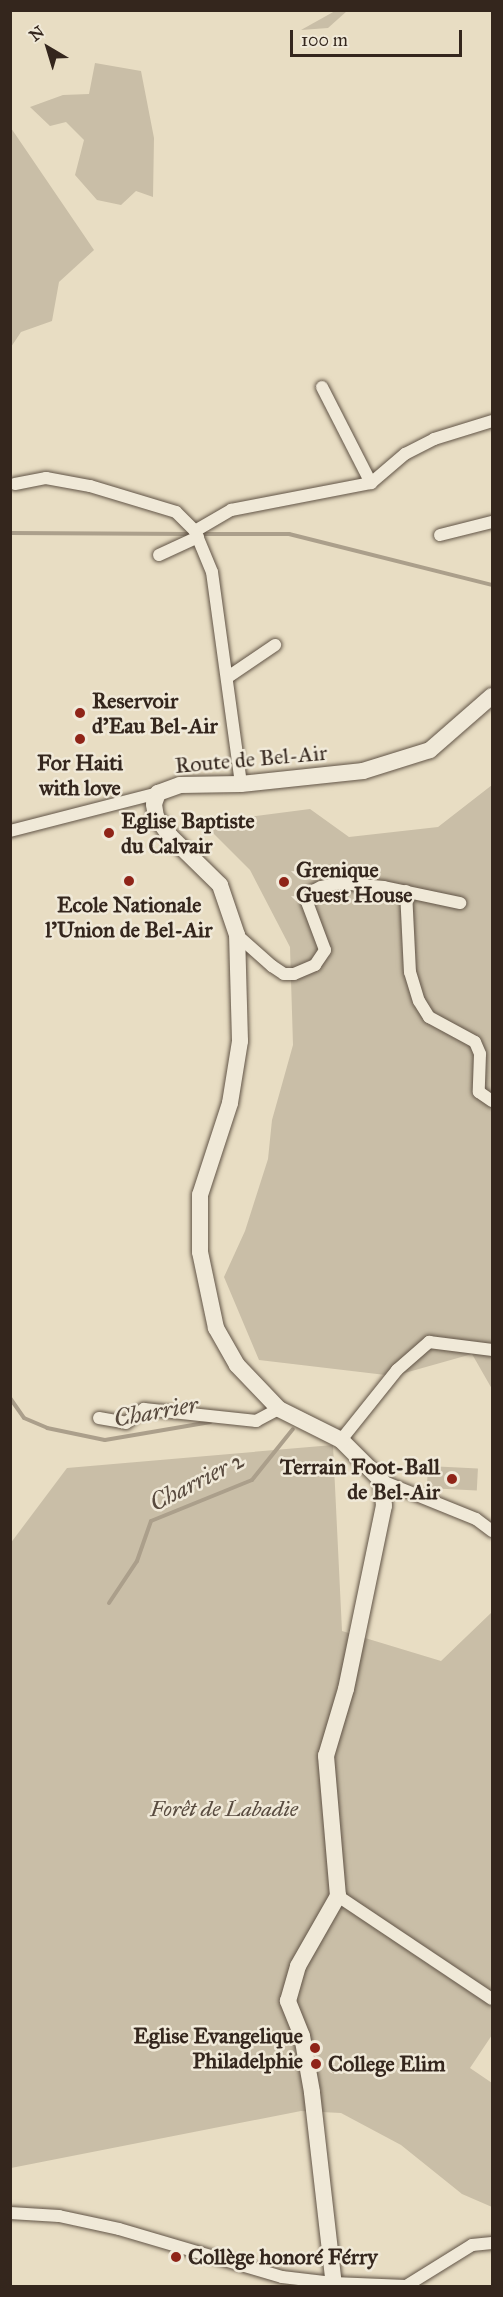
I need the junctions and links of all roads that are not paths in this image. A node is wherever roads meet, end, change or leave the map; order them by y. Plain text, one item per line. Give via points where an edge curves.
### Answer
1 (322, 387) dead end
2 (492, 421) edge
3 (371, 483) junction
4 (15, 484) dead end
5 (492, 522) edge
6 (196, 534) junction
7 (440, 535) dead end
8 (159, 555) dead end
9 (276, 645) dead end
10 (228, 677) junction
11 (492, 696) edge
12 (242, 784) junction
13 (158, 794) junction
14 (10, 831) edge
15 (406, 891) junction
16 (460, 903) dead end
17 (237, 935) junction
18 (492, 1101) edge
19 (492, 1350) edge
20 (279, 1409) junction
21 (99, 1418) dead end
22 (340, 1440) junction
23 (382, 1481) junction
24 (492, 1531) edge
25 (338, 1896) junction
26 (492, 1999) edge
27 (10, 2213) edge
28 (492, 2243) edge
29 (334, 2285) edge

1 - 3 street
2 - 3 street via 434,439 405,454
3 - 6 street via 231,510
4 - 6 street via 46,478 90,486 176,512
5 - 7 street
6 - 8 street
6 - 10 street via 212,572
9 - 10 street
10 - 12 street
11 - 12 street, Route de Bel-Air via 430,750 363,771
12 - 13 street, Route de Bel-Air via 180,785
13 - 14 street
13 - 17 street, Route de Bel-Air via 154,804 156,817 220,885
15 - 16 street
15 - 17 street via 339,883 313,891 307,902 325,950 315,964 294,974 284,974 272,966
15 - 18 street via 410,972 423,1012 475,1042 480,1054 479,1092
17 - 20 street, Route de Bel-Air via 240,1041 230,1103 200,1195 200,1252 224,1347
19 - 22 street via 429,1342 397,1370
20 - 21 street via 256,1421 144,1409 126,1424
20 - 22 street, Route de Bel-Air
22 - 23 street, Route de Bel-Air
23 - 24 street via 476,1519
23 - 25 street via 384,1506 349,1677 326,1756
25 - 26 street
25 - 29 street via 298,1966 288,2001 302,2036 312,2092
27 - 29 street via 59,2216 118,2229 282,2277
28 - 29 street via 472,2246 406,2286

